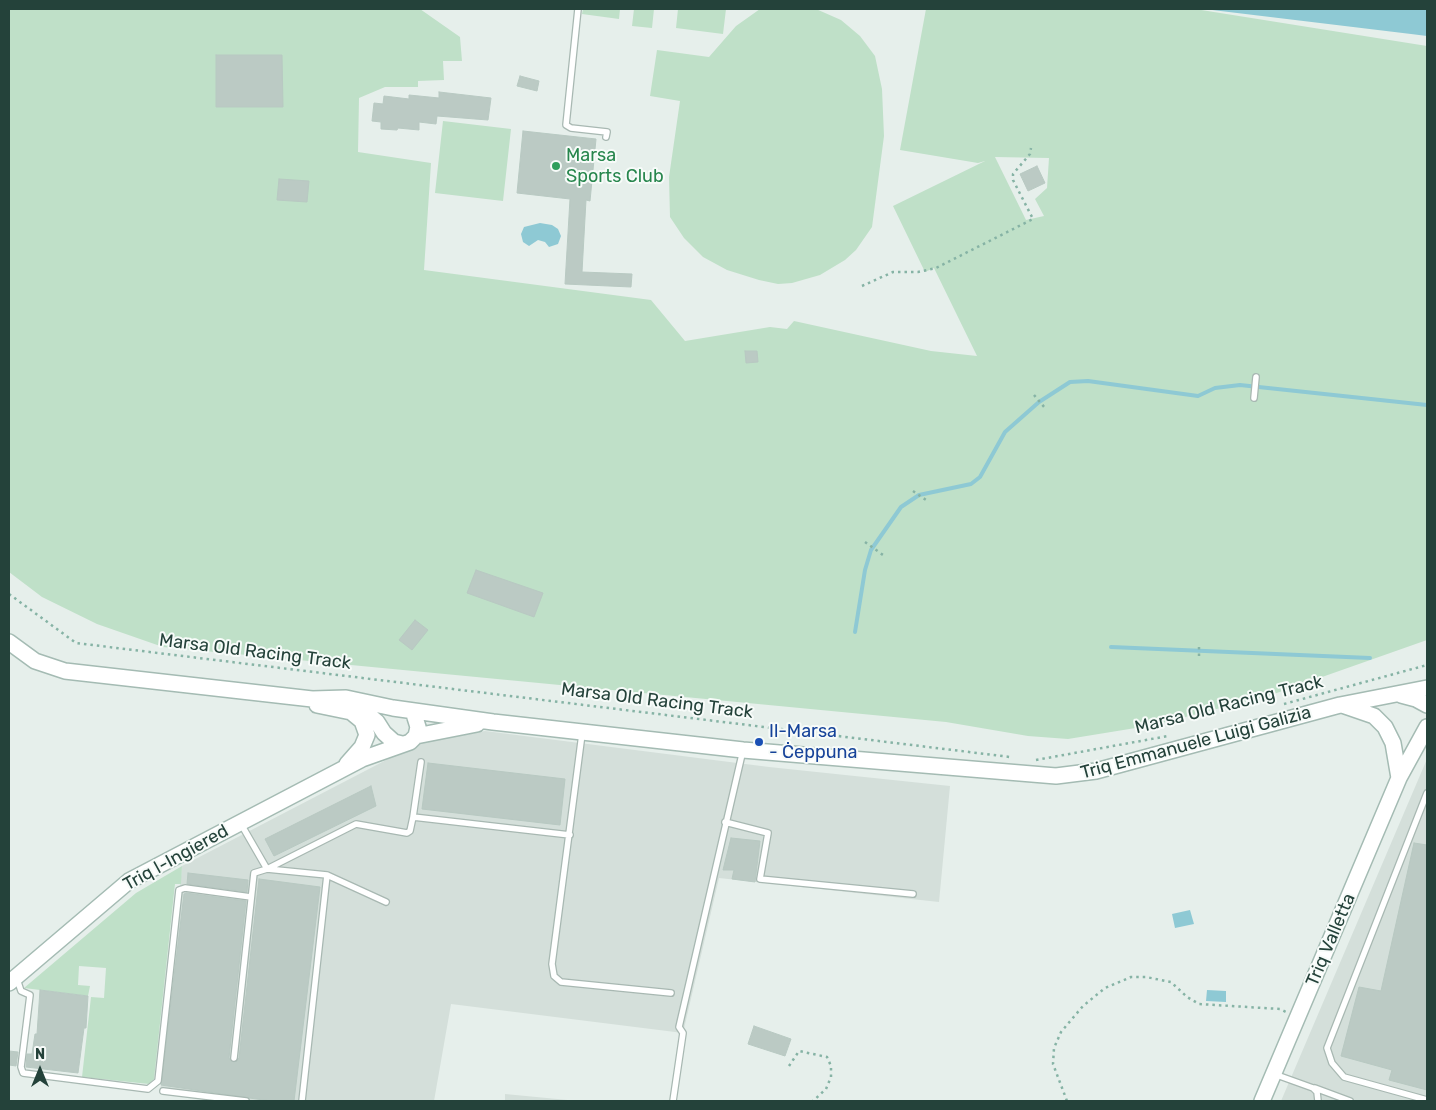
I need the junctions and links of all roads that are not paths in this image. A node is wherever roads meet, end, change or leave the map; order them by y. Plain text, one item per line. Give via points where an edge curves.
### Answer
1 (578, 9) edge
2 (606, 137) dead end
3 (1256, 377) dead end
4 (1254, 398) dead end
5 (9, 642) edge
6 (1427, 688) edge
7 (1389, 694) junction
8 (272, 695) junction
9 (312, 699) junction
10 (1340, 705) junction
11 (1427, 705) edge
12 (413, 711) junction
13 (386, 722) junction
14 (493, 722) junction
15 (1427, 727) edge
16 (582, 732) junction
17 (416, 736) junction
18 (402, 744) junction
19 (1427, 749) edge
20 (743, 750) junction
21 (362, 759) junction
22 (421, 762) dead end
23 (339, 773) junction
24 (1399, 778) junction
25 (1427, 793) edge
26 (413, 817) junction
27 (240, 822) junction
28 (725, 822) junction
29 (570, 835) junction
30 (267, 869) junction
31 (327, 876) junction
32 (914, 894) dead end
33 (251, 897) junction
34 (386, 902) dead end
35 (12, 980) edge
36 (671, 993) dead end
37 (234, 1058) dead end
38 (1274, 1074) junction
39 (1313, 1088) junction
40 (163, 1091) dead end
41 (1427, 1100) edge
42 (246, 1101) edge
43 (302, 1101) edge
44 (673, 1101) edge
45 (1262, 1101) edge
46 (1318, 1101) edge
47 (1350, 1101) edge

1 - 2 lane via 566,124 571,128 607,132
3 - 4 lane
5 - 8 main road, Triq Emmanuele Luigi Galizia via 35,661 65,671
6 - 7 main road, Triq Emmanuele Luigi Galizia
7 - 10 main road, Triq Emmanuele Luigi Galizia
7 - 11 main road, Triq Emmanuele Luigi Galizia via 1412,697
8 - 9 main road, Triq Emmanuele Luigi Galizia
8 - 23 main road via 350,712 362,721 366,734 362,747
9 - 13 main road, Triq Emmanuele Luigi Galizia via 342,703
9 - 13 main road, Triq Emmanuele Luigi Galizia via 346,698
10 - 20 main road, Triq Emmanuele Luigi Galizia via 1096,772 1071,776
10 - 24 main road via 1368,713 1385,727 1393,743
12 - 13 main road, Triq Emmanuele Luigi Galizia
12 - 14 main road, Triq Emmanuele Luigi Galizia
12 - 17 main road via 418,722
13 - 18 main road via 394,742
13 - 21 main road, Triq l-Ingiered
14 - 16 main road, Triq Emmanuele Luigi Galizia
14 - 17 main road, Triq Emmanuele Luigi Galizia
15 - 24 main road, Triq Valletta
16 - 20 main road, Triq Emmanuele Luigi Galizia
16 - 29 lane
17 - 18 main road, Triq Emmanuele Luigi Galizia
18 - 21 main road, Triq l-Ingiered
19 - 24 main road, Triq Valletta
20 - 28 lane
21 - 23 main road, Triq l-Ingiered
22 - 26 lane
23 - 27 main road, Triq l-Ingiered
24 - 38 main road, Triq Valletta
25 - 41 lane via 1327,1048 1332,1063 1344,1077
26 - 29 lane
26 - 30 lane via 406,833 356,824
27 - 30 lane
27 - 35 main road, Triq l-Ingiered via 129,881
28 - 32 lane via 768,834 760,879
28 - 44 lane via 679,1027 683,1033
29 - 36 lane via 552,964 554,976 561,982
30 - 31 lane
30 - 33 lane via 254,873
31 - 34 lane
31 - 43 lane
33 - 35 lane via 180,890 158,1081 148,1089 23,1073 21,1067 30,995 21,991
33 - 37 lane
38 - 39 lane
38 - 45 main road, Triq Valletta
39 - 46 lane
39 - 47 lane
40 - 42 lane

